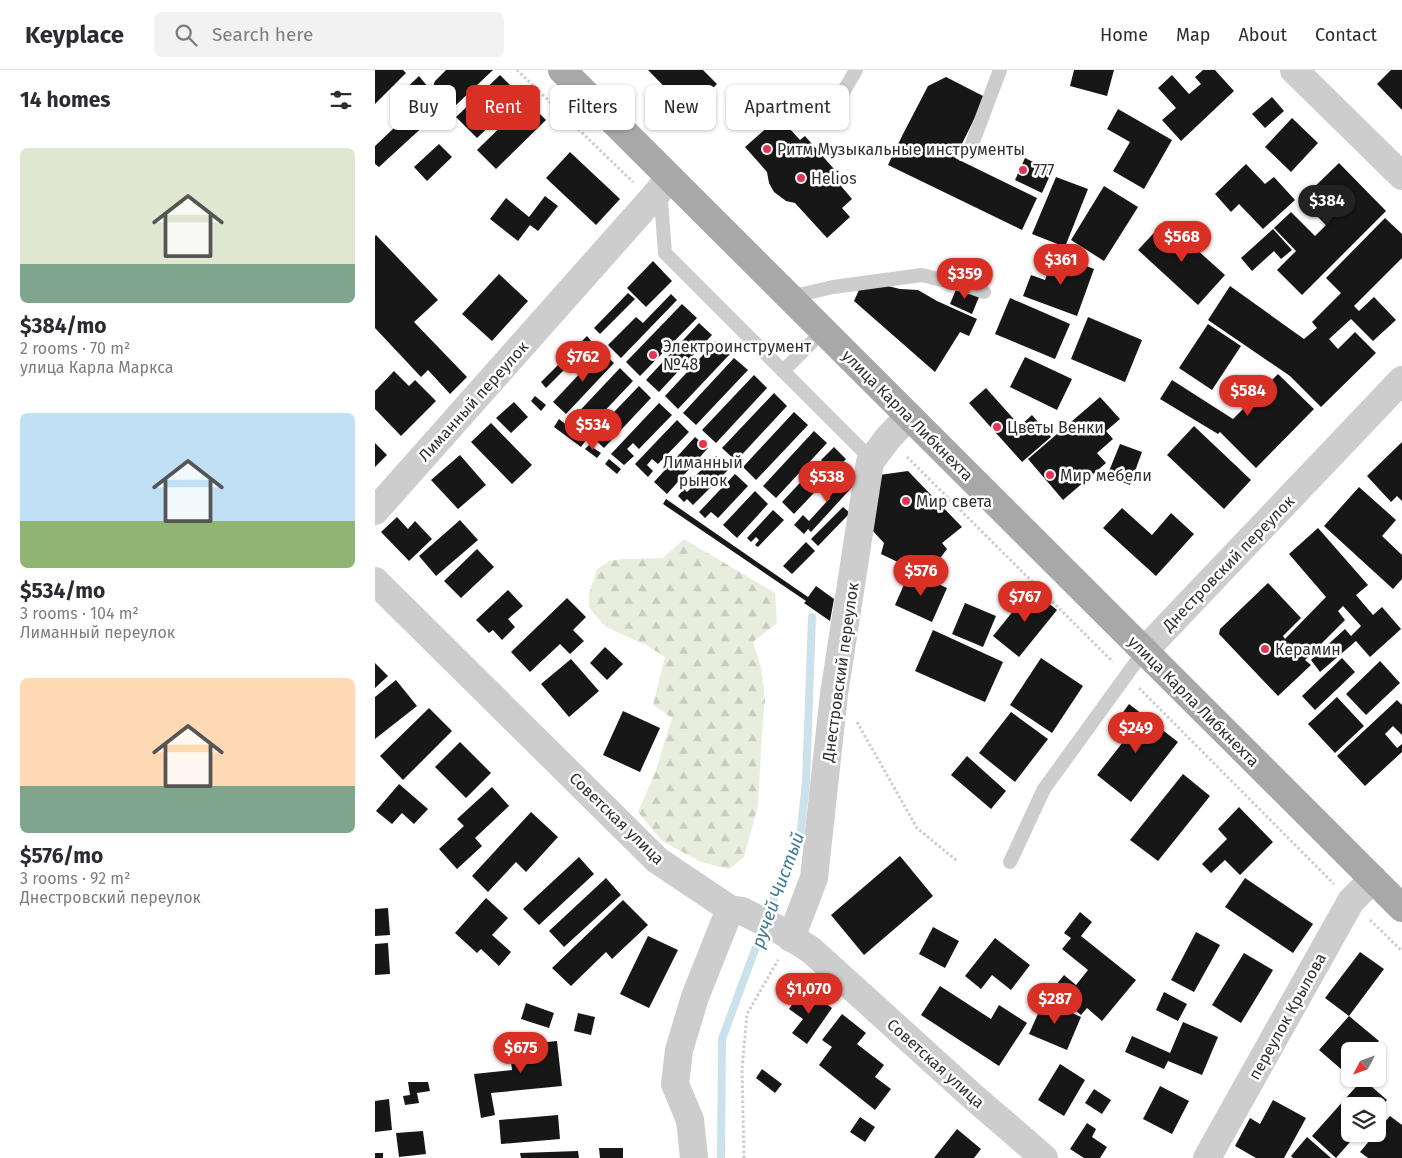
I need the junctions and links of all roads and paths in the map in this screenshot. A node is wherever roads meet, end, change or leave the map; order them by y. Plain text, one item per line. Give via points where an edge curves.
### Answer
1 (562, 70) edge
2 (855, 70) edge
3 (1000, 70) edge
4 (1294, 70) edge
5 (847, 85) edge
6 (971, 147) dead end
7 (1402, 176) edge
8 (670, 178) junction
9 (984, 292) dead end
10 (790, 297) junction
11 (823, 330) junction
12 (783, 371) junction
13 (1402, 380) edge
14 (909, 416) junction
15 (870, 462) junction
16 (375, 511) edge
17 (375, 581) edge
18 (1144, 651) junction
19 (835, 694) junction
20 (957, 861) dead end
21 (1009, 862) dead end
22 (1373, 879) junction
23 (1402, 908) edge
24 (736, 910) junction
25 (784, 933) junction
26 (694, 1158) edge
27 (744, 1158) edge
28 (1044, 1158) edge
29 (1207, 1158) edge

1 - 8 main road, улица Карла Либкнехта
2 - 5 lane
3 - 6 lane
4 - 7 street
8 - 10 main road, улица Карла Либкнехта
8 - 12 lane via 661,201 665,253
8 - 16 street, Лиманный переулок
9 - 10 lane via 922,275 833,287
10 - 11 main road, улица Карла Либкнехта
11 - 12 lane
11 - 14 main road, улица Карла Либкнехта
12 - 15 lane via 866,454
13 - 18 street, Днестровский переулок
14 - 15 street, Днестровский переулок
14 - 18 main road, улица Карла Либкнехта
15 - 19 street, Днестровский переулок
17 - 24 street, Советская улица via 657,860
18 - 21 lane, Днестровский переулок via 1044,789
18 - 22 main road, улица Карла Либкнехта
19 - 20 path via 856,720 917,828
19 - 25 street, Днестровский переулок via 814,878
22 - 23 main road, улица Карла Либкнехта
22 - 29 street, переулок Крылова via 1351,901
24 - 25 street, Советская улица
24 - 26 street via 695,997 679,1050 675,1084 690,1120
25 - 27 path via 747,1014 742,1069
25 - 28 street, Советская улица via 811,950

